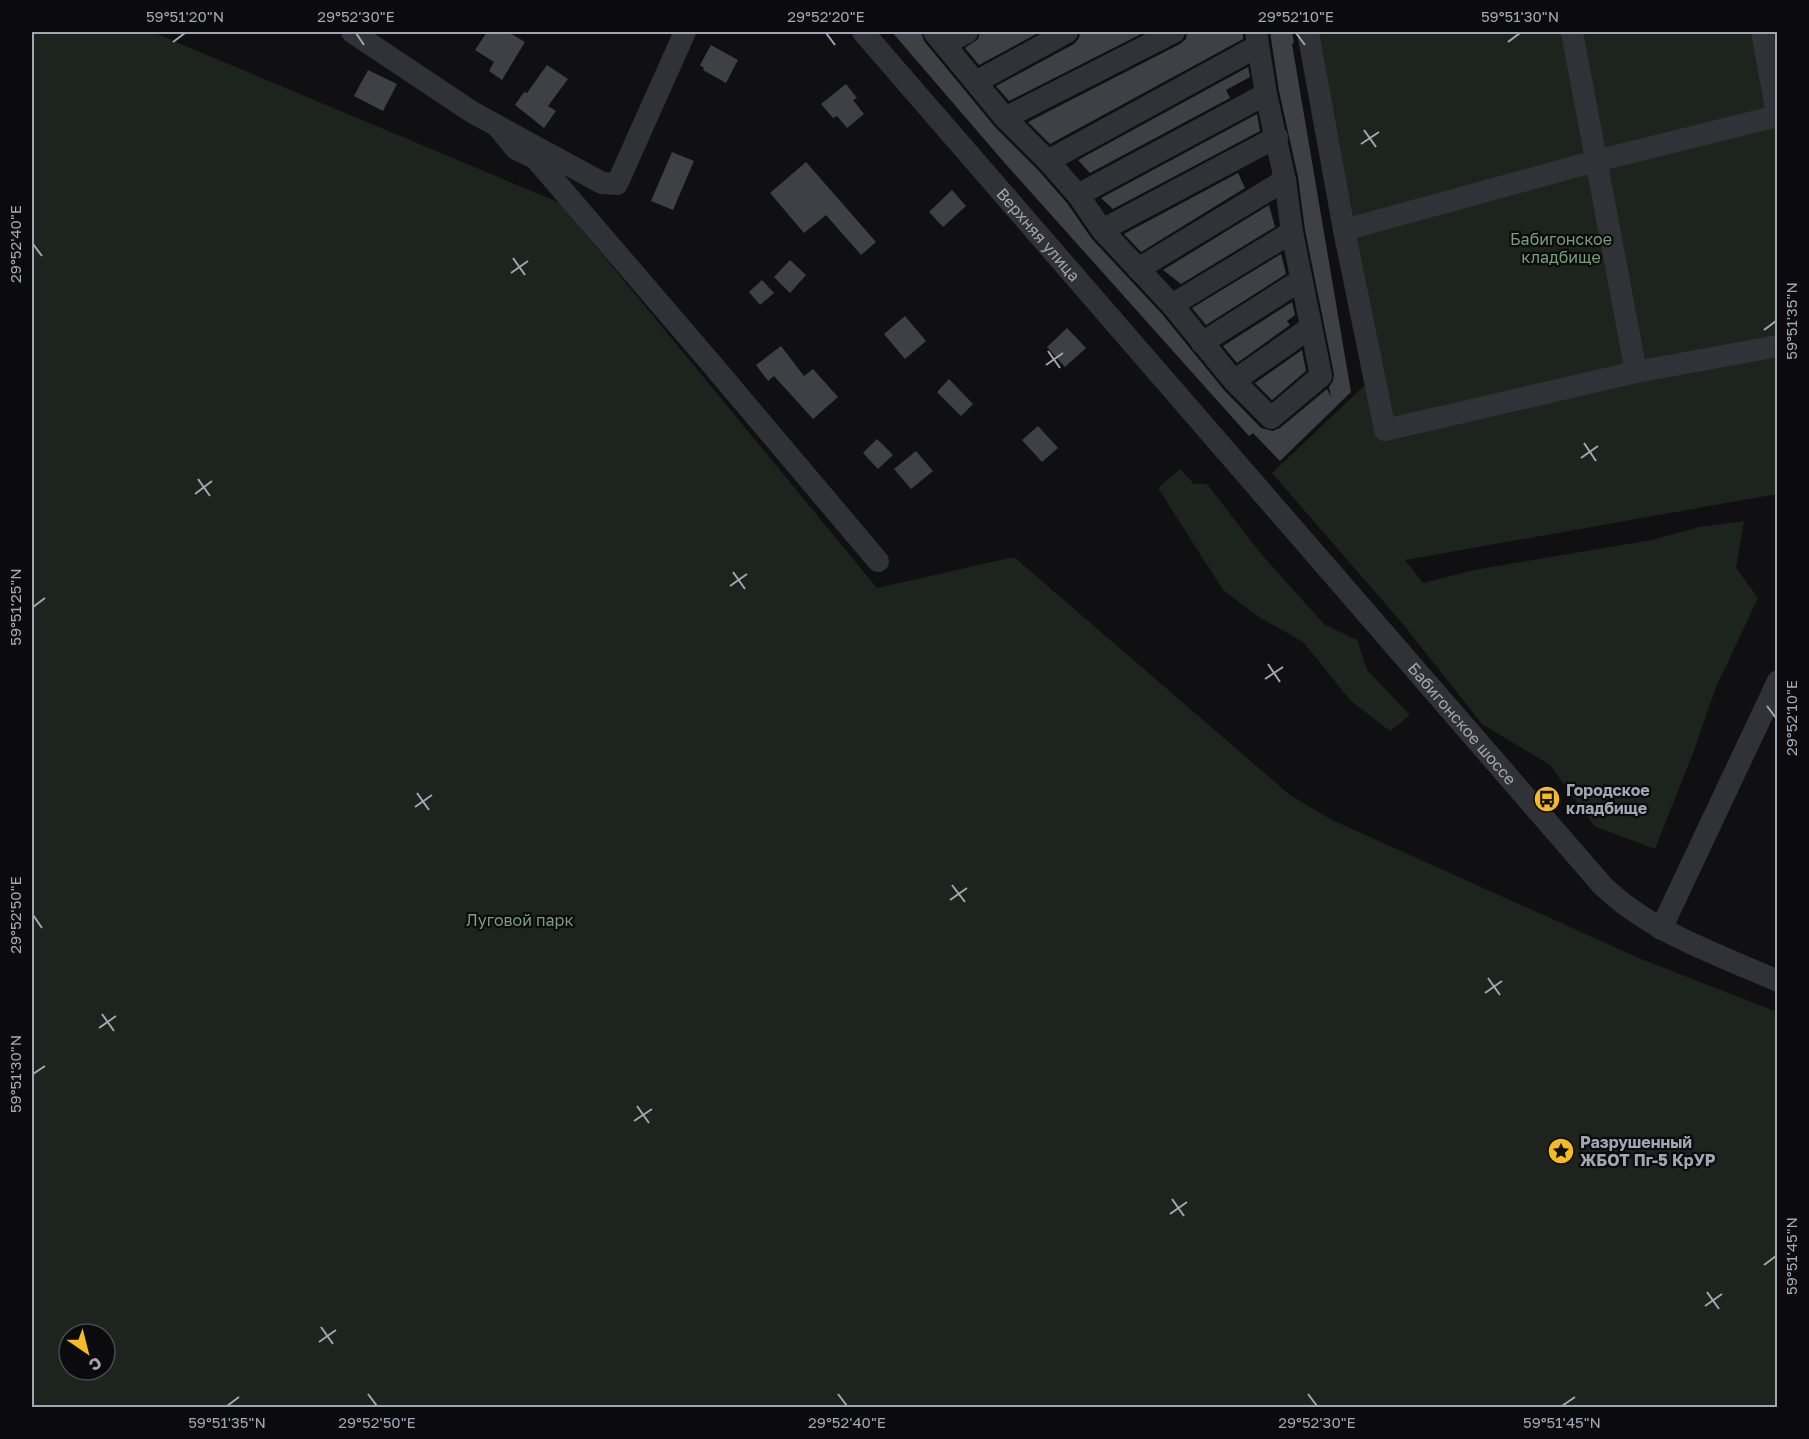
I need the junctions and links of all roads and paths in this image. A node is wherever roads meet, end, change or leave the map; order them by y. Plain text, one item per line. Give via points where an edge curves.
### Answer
1 (352, 32) edge
2 (685, 32) edge
3 (863, 32) edge
4 (967, 32) edge
5 (1067, 32) edge
6 (1174, 32) edge
7 (1308, 32) edge
8 (1572, 32) edge
9 (1762, 32) edge
10 (940, 38) edge
11 (1257, 39) edge
12 (976, 82) junction
13 (1266, 94) junction
14 (1777, 116) edge
15 (1005, 118) junction
16 (497, 126) junction
17 (1277, 137) junction
18 (1048, 161) junction
19 (1596, 161) junction
20 (1285, 180) junction
21 (1078, 195) junction
22 (1102, 230) junction
23 (1344, 230) junction
24 (1292, 232) junction
25 (1138, 269) junction
26 (1301, 280) junction
27 (1172, 305) junction
28 (1311, 327) junction
29 (1202, 343) junction
30 (1778, 346) edge
31 (1636, 372) junction
32 (1234, 381) junction
33 (1214, 437) joint
34 (878, 561) dead end
35 (1778, 681) edge
36 (1661, 929) junction
37 (1778, 981) edge

1 - 16 street
2 - 16 street via 617,184 602,183
3 - 33 street, Верхняя улица
4 - 10 street
5 - 12 street
6 - 15 street
7 - 23 street
8 - 19 street
9 - 14 street
10 - 12 street
11 - 13 street
11 - 18 street
12 - 15 street
13 - 17 street
13 - 21 street
14 - 19 street
15 - 18 street
16 - 34 street via 516,149 535,158
17 - 20 street
17 - 22 street
18 - 21 street
19 - 23 street
19 - 31 street
20 - 24 street
20 - 25 street
21 - 22 street
22 - 25 street
23 - 31 street via 1385,430
24 - 26 street
24 - 27 street
25 - 27 street
26 - 28 street
26 - 29 street
27 - 29 street
28 - 32 street
28 - 32 street via 1321,376 1271,418
29 - 32 street
30 - 31 street
33 - 36 street, Бабигонское шоссе via 1602,885
35 - 36 street
36 - 37 street, Бабигонское шоссе

